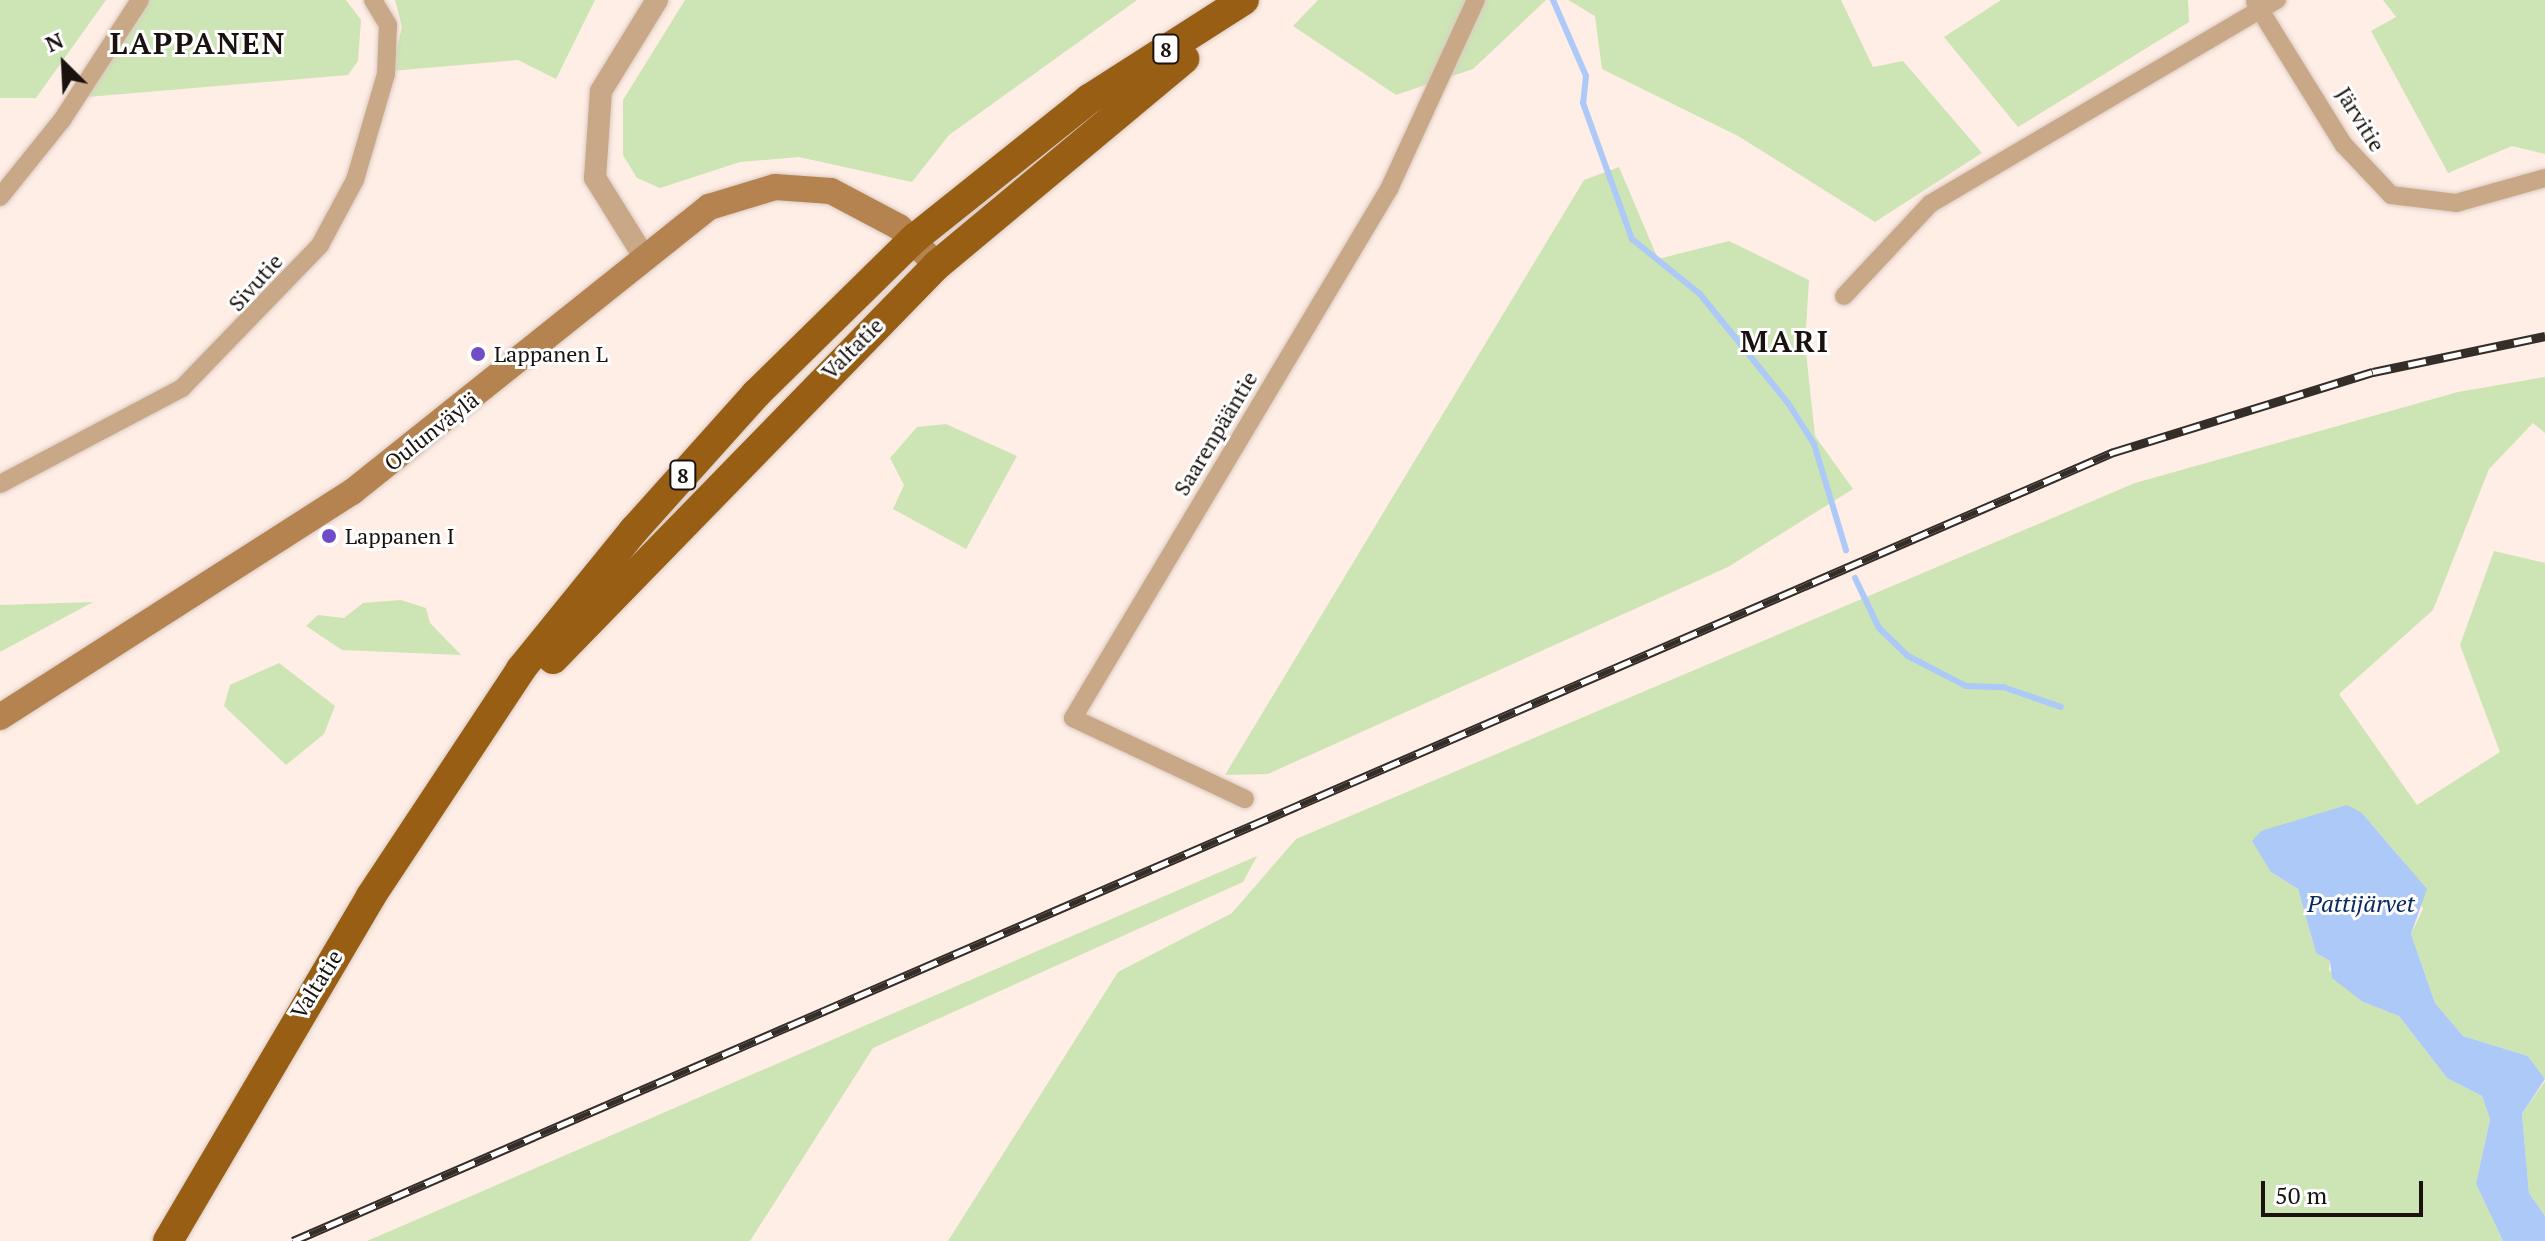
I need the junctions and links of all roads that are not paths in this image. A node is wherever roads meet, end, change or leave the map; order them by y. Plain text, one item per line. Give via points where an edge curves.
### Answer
1 (140, 0) edge
2 (373, 0) edge
3 (657, 0) edge
4 (1244, 0) edge
5 (1260, 0) edge
6 (1476, 0) edge
7 (2263, 3) edge
8 (2545, 178) edge
9 (0, 197) edge
10 (915, 238) junction
11 (643, 255) junction
12 (937, 265) junction
13 (1844, 296) dead end
14 (0, 484) edge
15 (0, 717) edge
16 (482, 738) junction
17 (1245, 799) dead end
18 (168, 1241) edge

1 - 9 street via 62,120
2 - 14 street, Sivutie via 388,25 386,74 355,180 320,245 182,388
3 - 11 street via 601,91 595,178
4 - 10 highway, Valtatie / 8 via 1089,99
5 - 12 highway, Valtatie / 8
6 - 17 street, Saarenpääntie via 1389,189 1073,718
7 - 8 street, Järvitie via 2343,144 2391,195 2456,203
7 - 13 street via 1930,204
10 - 11 main road, Oulunväylä via 831,191 775,187 709,207
10 - 12 main road, Oulunväylä
10 - 16 highway, Valtatie / 8 via 756,394 634,530 521,669
11 - 15 main road, Oulunväylä via 352,492
12 - 16 highway, Valtatie / 8 via 734,466
16 - 18 highway, Valtatie / 8 via 302,1006

